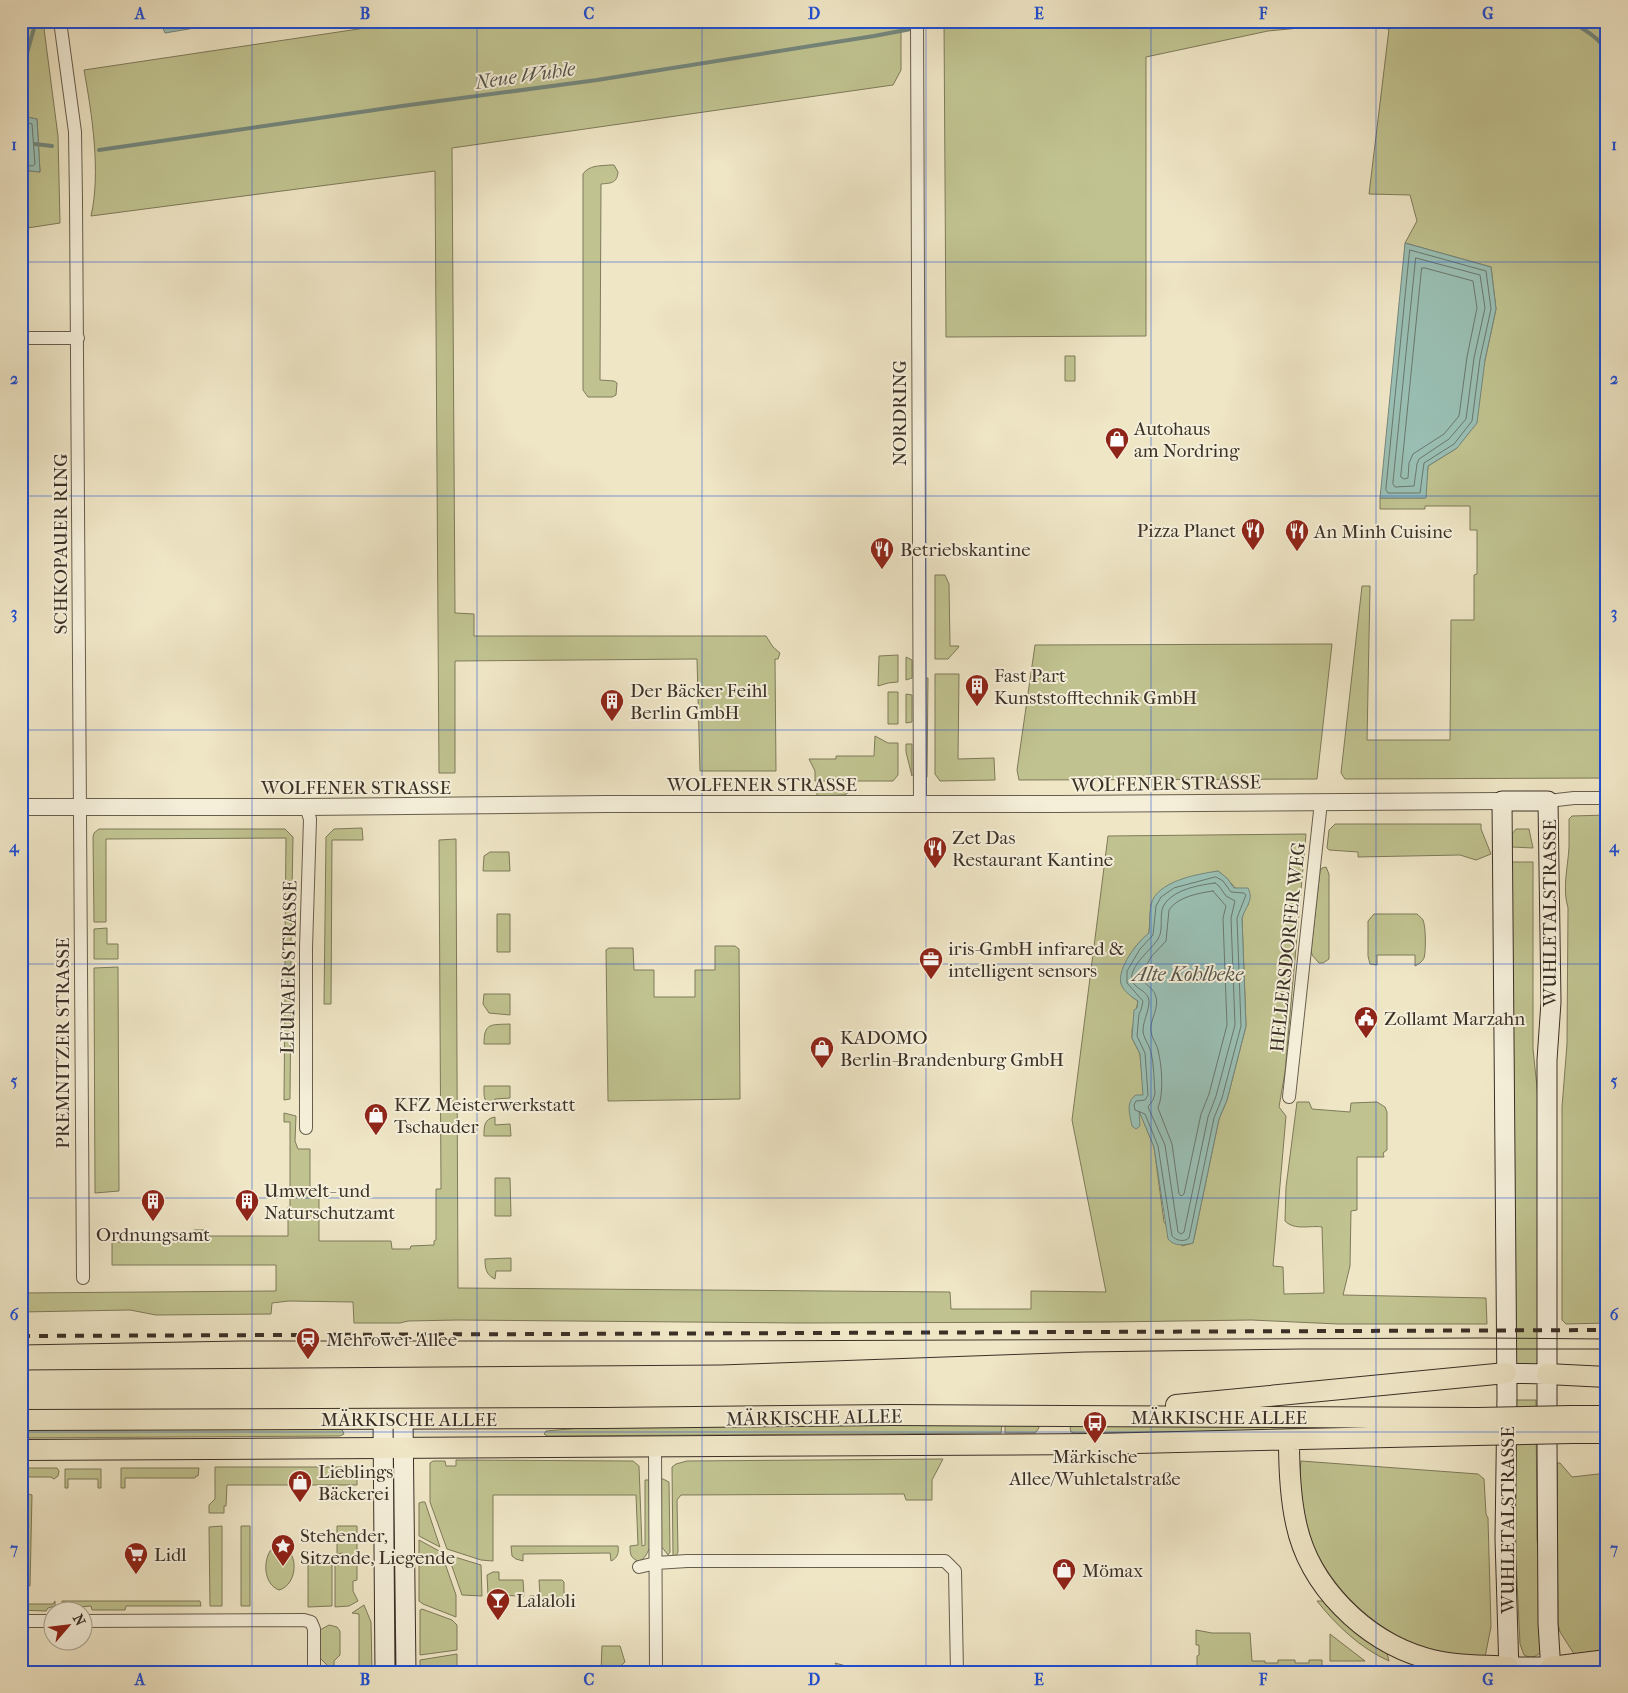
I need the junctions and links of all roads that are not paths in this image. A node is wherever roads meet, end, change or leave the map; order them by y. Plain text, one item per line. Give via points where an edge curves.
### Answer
1 (60, 21) edge
2 (917, 21) edge
3 (21, 338) edge
4 (78, 338) junction
5 (1607, 798) edge
6 (1548, 800) junction
7 (1502, 801) junction
8 (1321, 802) junction
9 (920, 804) junction
10 (21, 807) edge
11 (79, 807) junction
12 (306, 807) junction
13 (1289, 1096) dead end
14 (306, 1128) dead end
15 (83, 1278) dead end
16 (1506, 1373) junction
17 (1547, 1374) junction
18 (1607, 1377) edge
19 (1062, 1416) junction
20 (1607, 1416) edge
21 (403, 1419) junction
22 (21, 1420) edge
23 (347, 1420) junction
24 (383, 1420) junction
25 (1572, 1424) junction
26 (1476, 1426) junction
27 (1607, 1433) edge
28 (1289, 1440) junction
29 (655, 1446) junction
30 (404, 1447) junction
31 (347, 1448) junction
32 (383, 1448) junction
33 (21, 1450) edge
34 (656, 1563) junction
35 (639, 1567) dead end
36 (21, 1621) edge
37 (42, 1621) edge
38 (92, 1621) edge
39 (1607, 1660) edge
40 (1551, 1669) edge
41 (1508, 1670) edge
42 (314, 1672) edge
43 (385, 1672) edge
44 (406, 1672) edge
45 (656, 1672) edge
46 (957, 1672) edge

1 - 4 street, SCHKOPAUER RING via 75,132
2 - 9 street, NORDRING
3 - 4 street
4 - 11 street, SCHKOPAUER RING
5 - 6 street
6 - 7 main road, WUHLETALSTRASSE
6 - 17 main road, WUHLETALSTRASSE
7 - 8 street, WOLFENER STRASSE
7 - 16 main road, WUHLETALSTRASSE
8 - 9 street, WOLFENER STRASSE
8 - 13 street, HELLERSDORFER WEG
9 - 12 street, WOLFENER STRASSE
10 - 11 street, WOLFENER STRASSE
11 - 12 street, WOLFENER STRASSE
11 - 15 street, PREMNITZER STRASSE
12 - 14 street, LEUNAER STRASSE via 310,819
16 - 17 main road
16 - 19 main road
16 - 41 main road, WUHLETALSTRASSE
17 - 18 main road
17 - 40 main road, WUHLETALSTRASSE
19 - 21 main road, MÄRKISCHE ALLEE
19 - 26 main road, MÄRKISCHE ALLEE
20 - 25 main road, MÄRKISCHE ALLEE
21 - 24 main road, MÄRKISCHE ALLEE
21 - 30 main road
22 - 23 main road, MÄRKISCHE ALLEE
23 - 24 main road, MÄRKISCHE ALLEE
23 - 31 main road
24 - 32 main road
25 - 26 main road, MÄRKISCHE ALLEE, bridge
25 - 27 main road, MÄRKISCHE ALLEE
26 - 28 main road, MÄRKISCHE ALLEE
28 - 29 main road, MÄRKISCHE ALLEE
28 - 41 main road via 1291,1499 1301,1541 1321,1580 1347,1611 1370,1631 1425,1658
29 - 30 main road, MÄRKISCHE ALLEE
29 - 34 street
30 - 32 main road, MÄRKISCHE ALLEE
30 - 44 main road
31 - 32 main road, MÄRKISCHE ALLEE
31 - 33 main road, MÄRKISCHE ALLEE
32 - 43 main road
34 - 35 street
34 - 45 street
34 - 46 street via 945,1561 955,1571
36 - 37 street
38 - 42 street via 311,1622 314,1629
39 - 40 main road
40 - 41 main road

